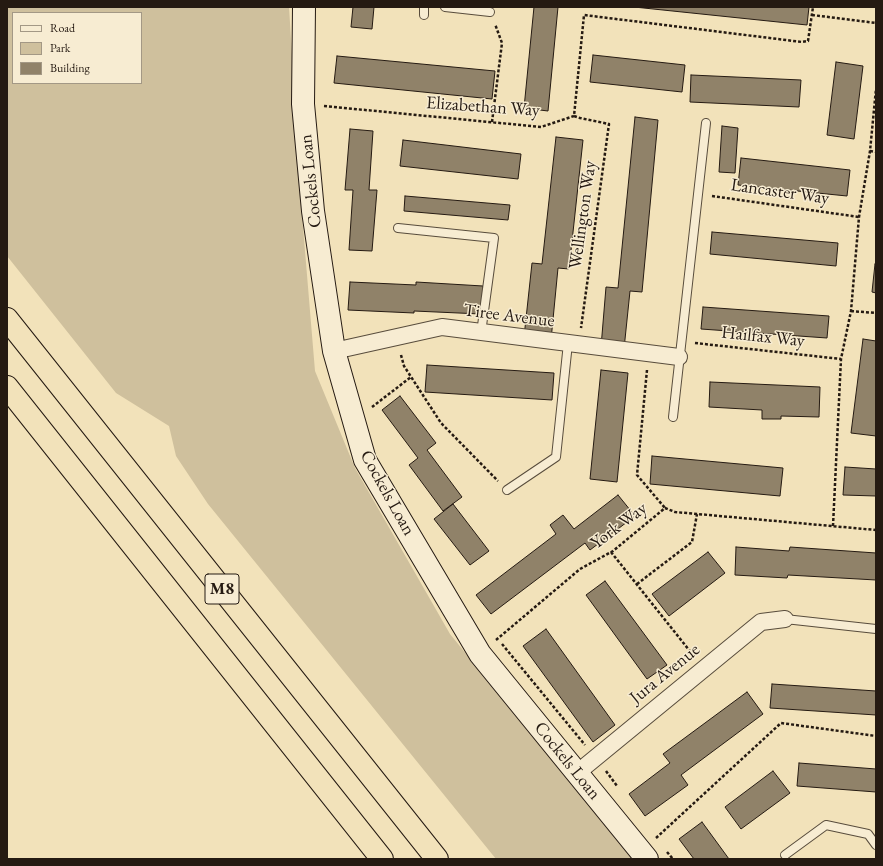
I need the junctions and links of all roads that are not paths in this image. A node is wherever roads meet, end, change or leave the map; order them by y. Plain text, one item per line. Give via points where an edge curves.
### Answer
1 (304, 7) edge
2 (444, 7) edge
3 (490, 12) road end
4 (706, 123) dead end
5 (398, 228) dead end
6 (7, 319) edge
7 (481, 333) junction
8 (573, 344) junction
9 (334, 351) junction
10 (680, 357) junction
11 (7, 387) edge
12 (673, 417) dead end
13 (507, 490) road end
14 (785, 619) joint
15 (876, 629) edge
16 (577, 772) junction
17 (876, 845) edge
18 (654, 848) edge
19 (785, 855) dead end
20 (382, 859) edge
21 (437, 859) edge

1 - 9 street, Cockels Loan via 304,104 313,211
2 - 3 lane
4 - 10 lane
5 - 7 lane via 494,238
6 - 21 highway, M8
7 - 8 street, Tiree Avenue
7 - 9 street, Tiree Avenue via 442,327
8 - 10 street, Tiree Avenue
8 - 13 lane via 556,457
9 - 16 street, Cockels Loan via 365,460 480,654
10 - 12 lane
11 - 20 highway, M8
14 - 15 lane
14 - 16 street, Jura Avenue via 761,622
16 - 18 street, Cockels Loan
17 - 19 lane via 868,834 826,825

